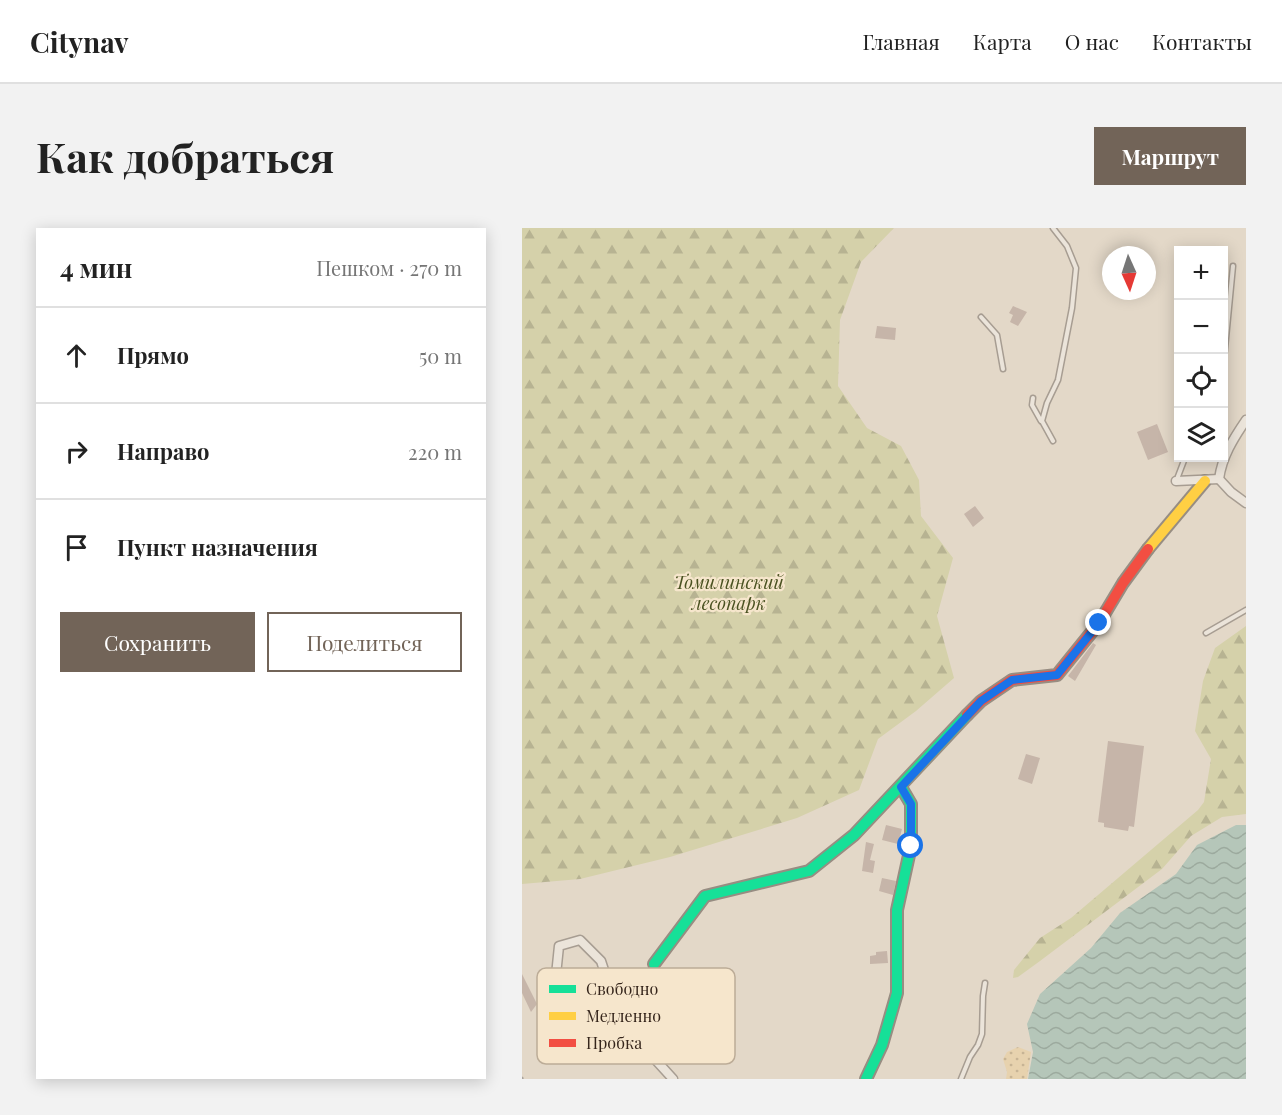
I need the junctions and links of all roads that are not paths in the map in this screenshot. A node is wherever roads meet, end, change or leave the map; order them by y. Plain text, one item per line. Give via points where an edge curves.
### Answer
1 (1053, 228) edge
2 (1233, 266) dead end
3 (981, 317) dead end
4 (1224, 354) edge
5 (1003, 369) dead end
6 (1033, 398) dead end
7 (1246, 420) edge
8 (1042, 421) junction
9 (1053, 441) dead end
10 (1183, 462) edge
11 (1219, 479) junction
12 (1176, 481) joint
13 (1205, 481) junction
14 (1246, 503) edge
15 (1246, 610) edge
16 (1206, 633) dead end
17 (901, 787) junction
18 (654, 964) dead end
19 (557, 968) edge
20 (603, 968) edge
21 (985, 983) dead end
22 (659, 1064) edge
23 (673, 1079) edge
24 (866, 1079) edge
25 (961, 1079) edge

1 - 8 lane via 1067,246 1076,268 1058,380
2 - 4 lane
3 - 5 lane via 997,335
6 - 8 lane via 1032,405
7 - 11 street via 1225,454
8 - 9 lane
10 - 12 lane
11 - 13 street
11 - 14 street
12 - 13 street
13 - 17 street via 1149,547 1099,623 1057,675 1012,680 981,701
15 - 16 lane
17 - 18 street via 854,835 809,871 705,896
17 - 24 street via 911,804 911,846 897,910 897,993 882,1045
19 - 20 street via 559,946 580,940
21 - 25 lane via 982,1034
22 - 23 street

